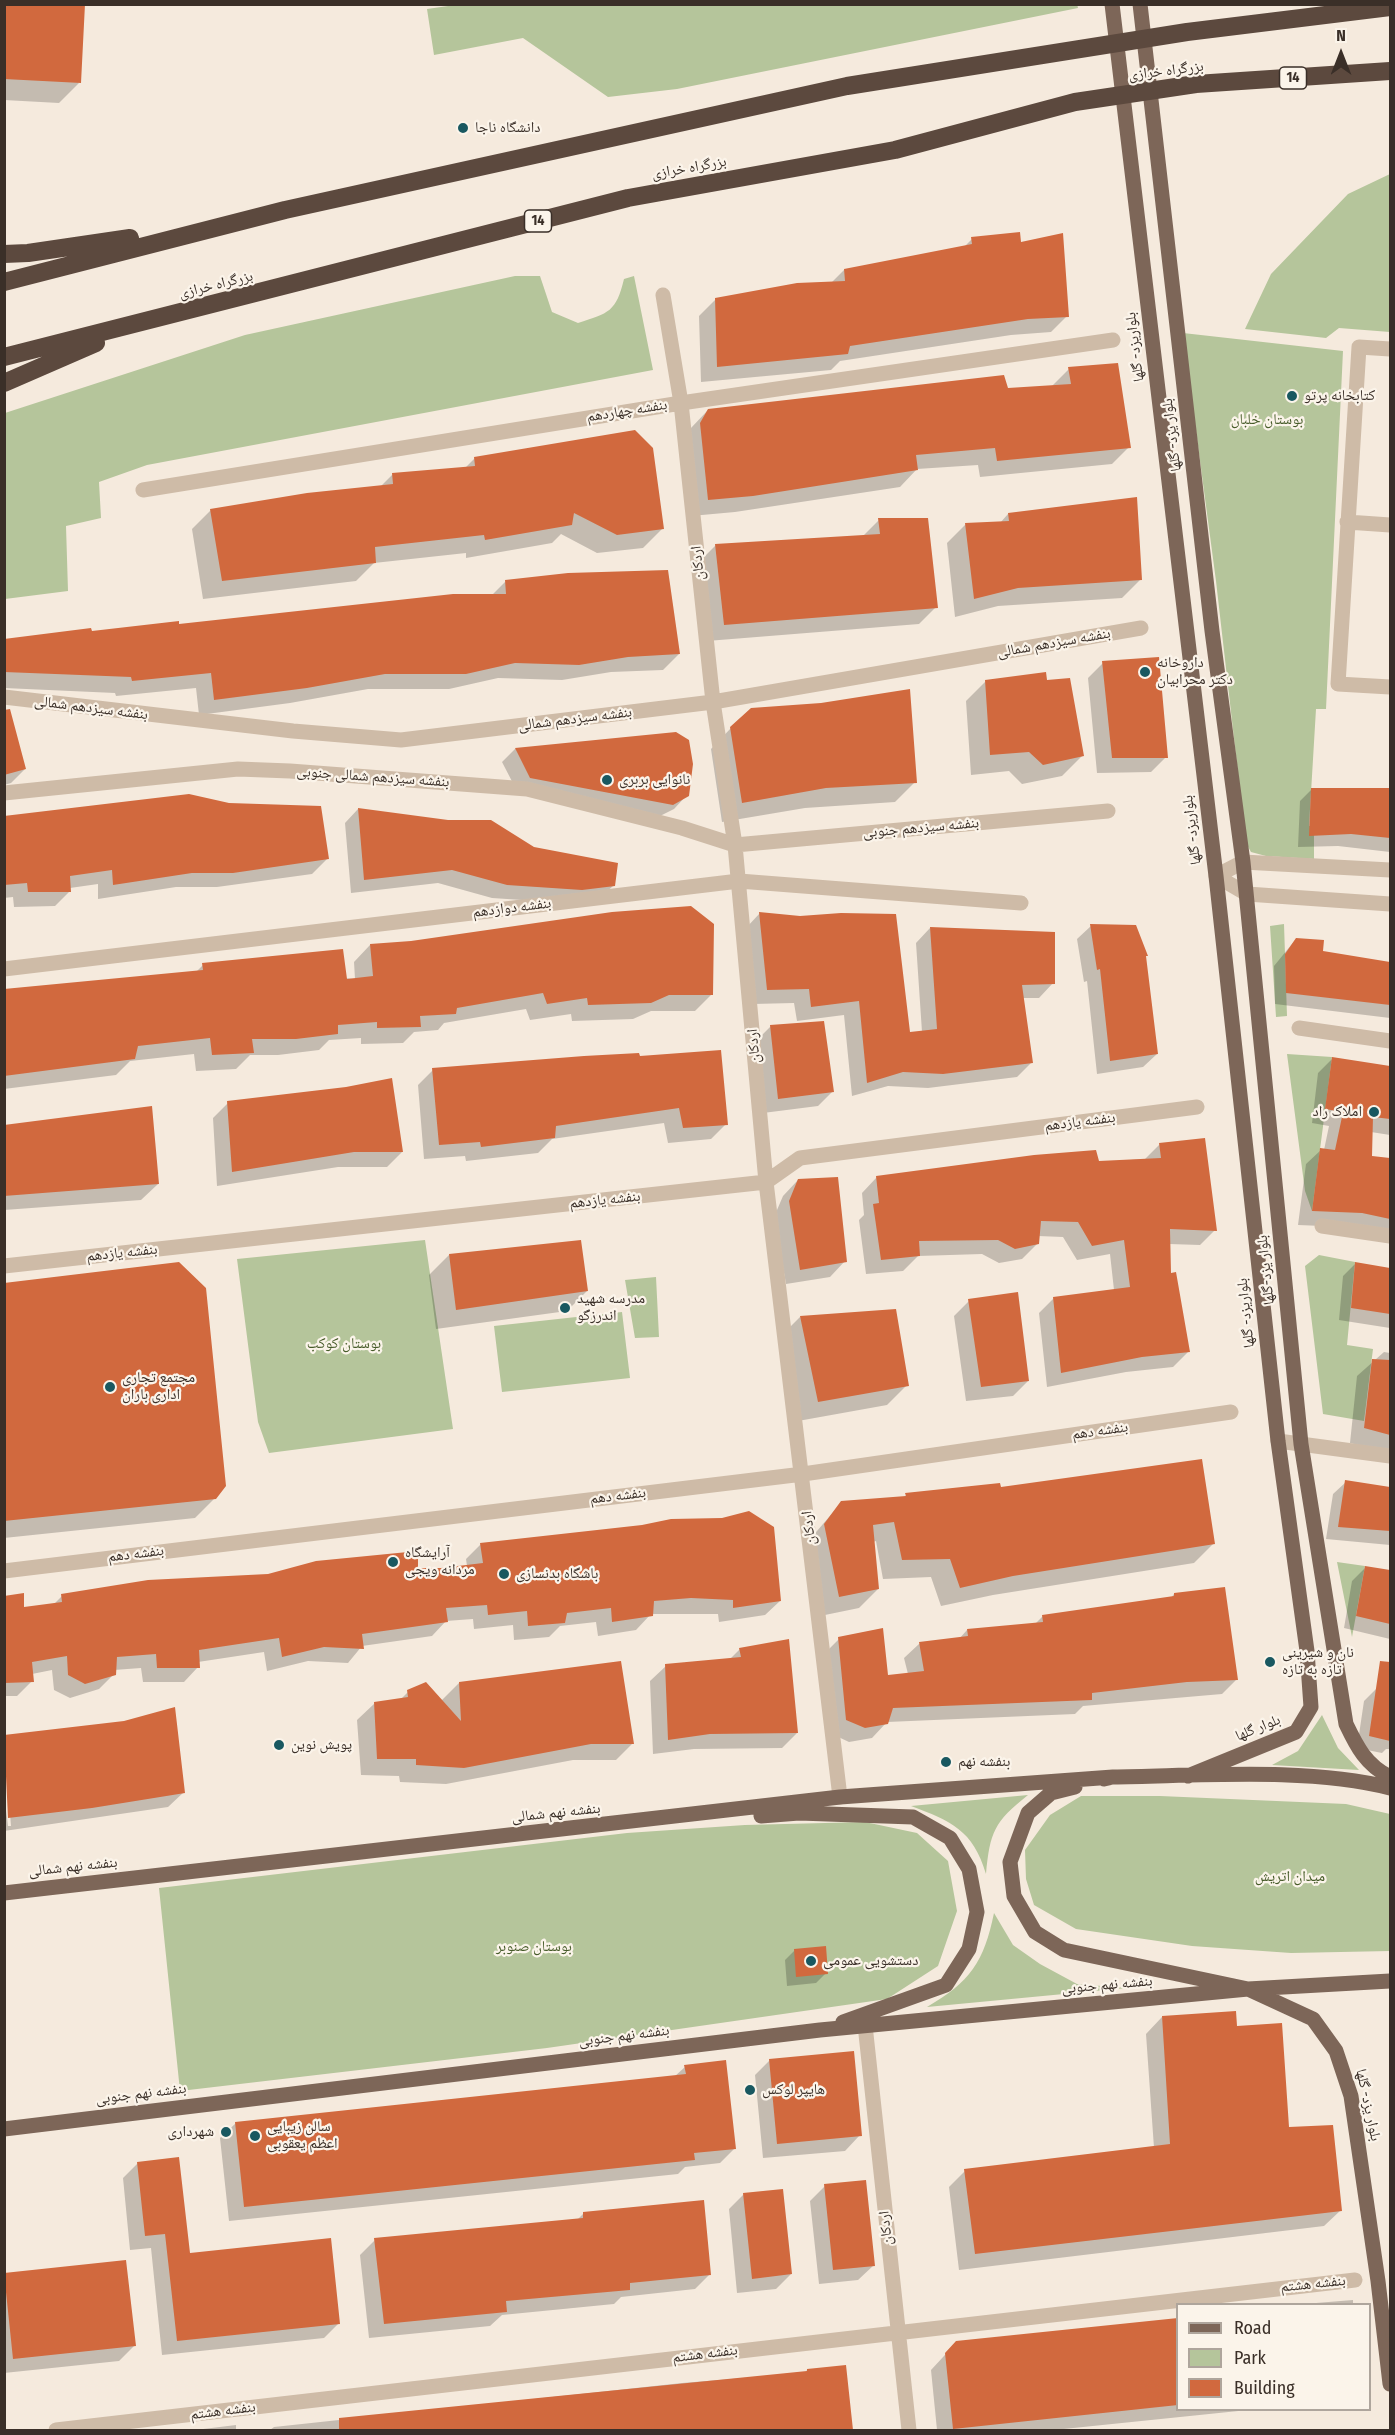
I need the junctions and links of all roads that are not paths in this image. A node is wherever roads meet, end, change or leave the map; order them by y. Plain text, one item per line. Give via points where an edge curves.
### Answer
1 (1112, 4) edge
2 (1140, 4) edge
3 (1390, 7) edge
4 (1390, 71) edge
5 (285, 210) junction
6 (4, 254) edge
7 (4, 282) edge
8 (663, 295) dead end
9 (139, 323) junction
10 (1113, 340) dead end
11 (1390, 349) edge
12 (4, 357) edge
13 (4, 384) edge
14 (681, 403) junction
15 (143, 490) dead end
16 (1347, 522) junction
17 (1390, 525) edge
18 (1141, 628) dead end
19 (1390, 687) edge
20 (4, 697) edge
21 (713, 702) junction
22 (4, 793) edge
23 (1108, 811) dead end
24 (735, 845) junction
25 (1243, 862) junction
26 (1390, 870) edge
27 (1216, 876) junction
28 (739, 881) junction
29 (1247, 894) junction
30 (1021, 903) dead end
31 (1390, 904) edge
32 (4, 969) edge
33 (1299, 1028) dead end
34 (1390, 1041) edge
35 (1197, 1107) dead end
36 (766, 1182) junction
37 (1322, 1226) dead end
38 (1390, 1236) edge
39 (4, 1266) edge
40 (1231, 1412) dead end
41 (1278, 1441) junction
42 (1301, 1444) junction
43 (1390, 1456) edge
44 (803, 1474) junction
45 (4, 1571) edge
46 (1307, 1652) joint
47 (1188, 1776) junction
48 (1113, 1777) junction
49 (1390, 1777) edge
50 (1390, 1788) edge
51 (840, 1797) junction
52 (618, 1824) junction
53 (4, 1893) edge
54 (1390, 1981) edge
55 (1248, 1989) junction
56 (865, 2025) junction
57 (820, 2030) junction
58 (4, 2129) edge
59 (1355, 2280) dead end
60 (897, 2331) junction
61 (1390, 2384) edge
62 (56, 2430) edge
63 (909, 2430) edge

1 - 27 main road, بلواریزد- گلها
2 - 25 main road, بلوار یزد- گلها via 1212,631
3 - 5 highway via 1187,32 847,86
4 - 9 highway, بزرگراه خرازی / 14 via 1196,84 1075,102 895,150 628,198
5 - 6 highway via 105,243
5 - 7 highway
8 - 14 street, اردکان
9 - 12 highway, بزرگراه خرازی / 14
9 - 13 highway
10 - 14 street, بنفشه چهاردهم
11 - 16 street via 1359,347
14 - 15 street, بنفشه چهاردهم
14 - 21 street, اردکان
16 - 17 street
16 - 19 street via 1338,684
18 - 21 street, بنفشه سیزدهم شمالی
20 - 21 street, بنفشه سیزدهم شمالی via 401,740
21 - 24 street, اردکان
22 - 24 street, بنفشه سیزدهم شمالی جنوبی via 238,769 290,771 527,789
23 - 24 street, بنفشه سیزدهم جنوبی
24 - 28 street, اردکان
25 - 26 street
25 - 27 street
25 - 29 main road
27 - 29 street
27 - 41 main road, بلواریزد- گلها
28 - 30 street, بنفشه دوازدهم
28 - 32 street, بنفشه دوازدهم
28 - 36 street, اردکان
29 - 31 street
29 - 42 main road, بلوار یزد-گلها
33 - 34 street
35 - 36 street, بنفشه یازدهم via 800,1158
36 - 39 street, بنفشه یازدهم
36 - 44 street, اردکان
37 - 38 street
40 - 44 street, بنفشه دهم
41 - 42 street
41 - 46 main road, بلواریزد- گلها
42 - 43 street
42 - 49 main road, بلوار یزد-گلها via 1346,1724 1360,1754
44 - 45 street, بنفشه دهم
44 - 51 street, اردکان
46 - 47 main road, بلوار گلها via 1311,1707 1296,1732
47 - 48 main road
47 - 50 main road via 1278,1776 1366,1782
48 - 51 main road, بنفشه نهم شمالی
48 - 55 main road via 1051,1793 1028,1813 1010,1862 1014,1896 1035,1932 1064,1950
51 - 52 main road, بنفشه نهم شمالی
52 - 53 main road, بنفشه نهم شمالی
52 - 57 main road via 857,1814 913,1817 950,1838 969,1869 977,1912 969,1949 946,1985
54 - 55 main road
55 - 56 main road, بنفشه نهم جنوبی
55 - 61 main road, بلوار یزد- گلها via 1314,2019 1336,2051 1351,2096
56 - 57 main road, بنفشه نهم جنوبی
56 - 60 street, اردکان
57 - 58 main road, بنفشه نهم جنوبی
59 - 60 street, بنفشه هشتم
60 - 62 street, بنفشه هشتم
60 - 63 street, اردکان

